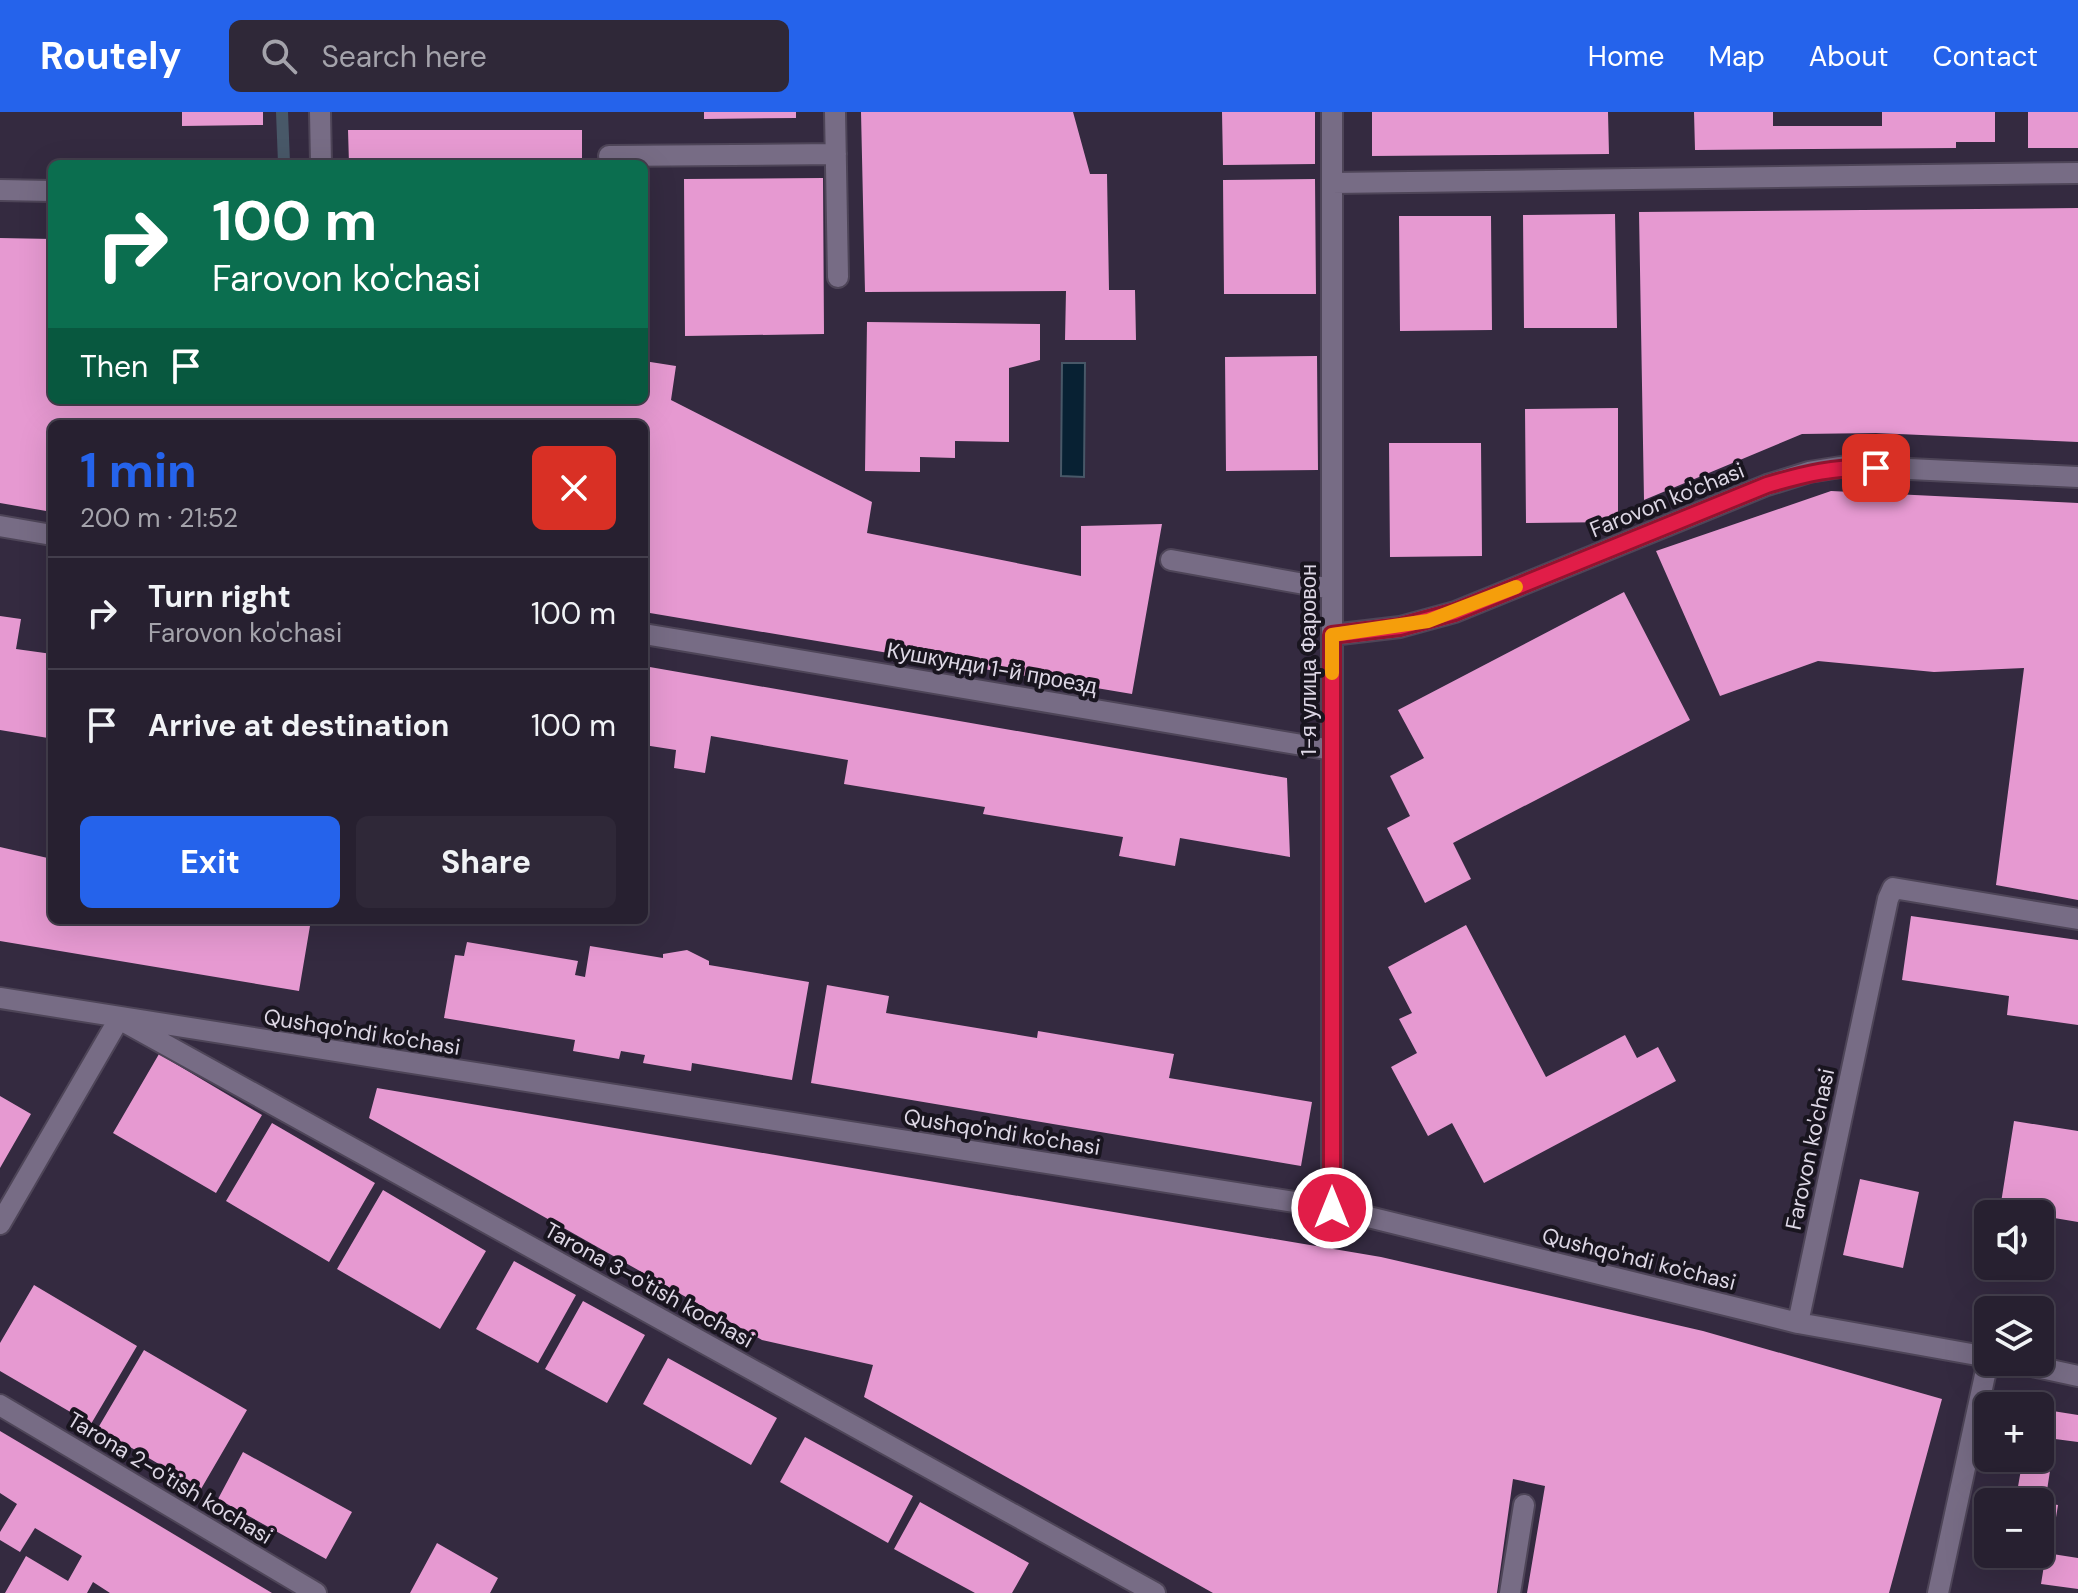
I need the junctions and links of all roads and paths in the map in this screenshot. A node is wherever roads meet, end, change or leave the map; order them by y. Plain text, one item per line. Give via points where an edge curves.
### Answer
1 (320, 112) edge
2 (835, 112) edge
3 (1332, 112) edge
4 (836, 154) junction
5 (609, 156) dead end
6 (321, 160) edge
7 (2078, 173) edge
8 (1332, 183) junction
9 (0, 190) edge
10 (48, 191) edge
11 (838, 277) dead end
12 (2078, 477) edge
13 (0, 526) edge
14 (48, 534) edge
15 (1171, 560) dead end
16 (1332, 589) junction
17 (648, 635) edge
18 (1332, 635) junction
19 (1332, 750) junction
20 (2078, 919) edge
21 (0, 998) edge
22 (119, 1019) junction
23 (1332, 1208) junction
24 (0, 1224) edge
25 (1798, 1323) junction
26 (1974, 1356) edge
27 (2054, 1371) edge
28 (1984, 1376) edge
29 (2078, 1376) edge
30 (0, 1405) edge
31 (1524, 1505) dead end
32 (316, 1593) edge
33 (1155, 1593) edge
34 (1510, 1593) edge
35 (1938, 1593) edge

1 - 6 street
2 - 4 street
3 - 8 street, 1-я улица Фаровон
4 - 5 street
4 - 11 street
7 - 8 street
8 - 16 street, 1-я улица Фаровон
9 - 10 street
12 - 18 street, Farovon ko'chasi via 1847,466 1809,472 1455,612 1400,627
13 - 14 street
15 - 16 street
16 - 18 street, 1-я улица Фаровон
17 - 19 street, Кушкунди 1-й проезд
18 - 19 street, 1-я улица Фаровон
19 - 23 street, 1-я улица Фаровон
20 - 25 street, Farovon ko'chasi via 1893,888
21 - 22 street, Qushqo'ndi ko'chasi
22 - 23 street, Qushqo'ndi ko'chasi
22 - 24 street
22 - 33 street, Tarona 3-o'tish kochasi
23 - 25 street, Qushqo'ndi ko'chasi
25 - 26 street, Qushqo'ndi ko'chasi
27 - 29 street
28 - 35 street
30 - 32 street, Tarona 2-o'tish kochasi
31 - 34 street

